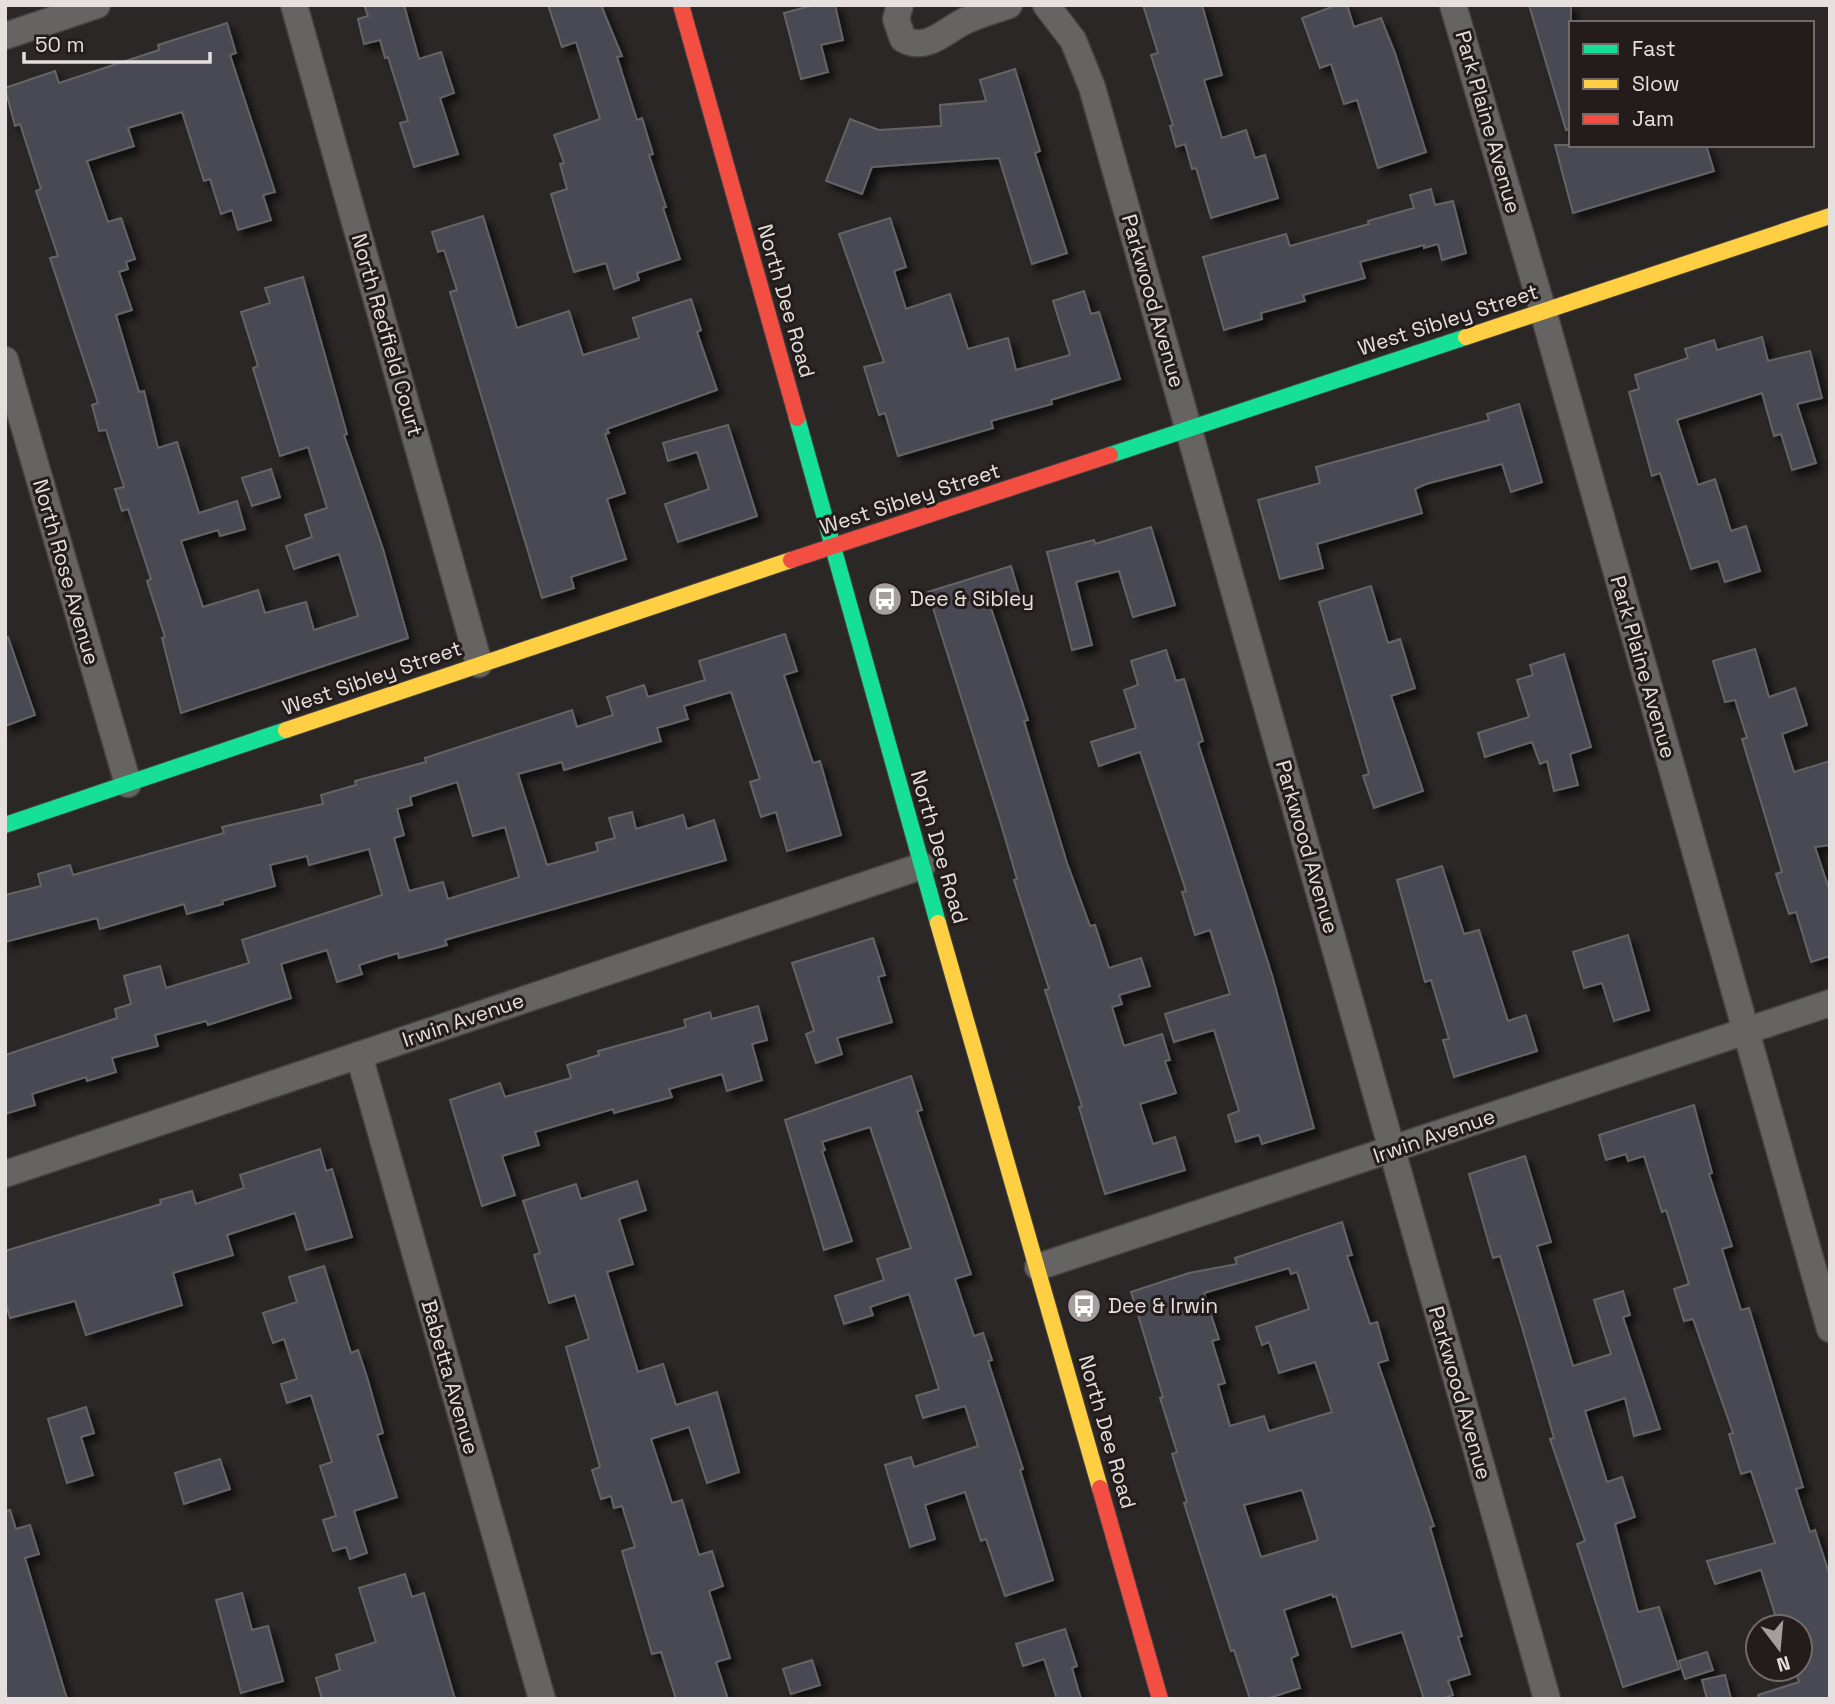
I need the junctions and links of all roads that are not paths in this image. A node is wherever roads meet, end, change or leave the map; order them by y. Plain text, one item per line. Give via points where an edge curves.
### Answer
1 (97, 5) edge
2 (294, 5) edge
3 (681, 5) edge
4 (900, 5) edge
5 (1009, 5) edge
6 (1046, 5) edge
7 (1453, 5) edge
8 (5, 36) edge
9 (1830, 216) edge
10 (1543, 311) junction
11 (5, 359) edge
12 (1189, 429) junction
13 (834, 547) junction
14 (479, 664) junction
15 (128, 784) junction
16 (5, 825) edge
17 (922, 866) junction
18 (1830, 1003) edge
19 (1746, 1031) junction
20 (359, 1055) junction
21 (1392, 1151) junction
22 (5, 1174) edge
23 (1038, 1266) junction
24 (1830, 1329) edge
25 (542, 1699) edge
26 (1160, 1699) edge
27 (1546, 1699) edge

1 - 8 street
2 - 14 street, North Redfield Court
3 - 13 street, North Dee Road
4 - 5 street via 896,19 903,39 911,44 924,43 966,20
6 - 12 street, Parkwood Avenue via 1084,62
7 - 10 street, Park Plaine Avenue
9 - 10 street, West Sibley Street
10 - 12 street, West Sibley Street
10 - 19 street, Park Plaine Avenue
11 - 15 street, North Rose Avenue
12 - 13 street, West Sibley Street
12 - 21 street, Parkwood Avenue
13 - 14 street, West Sibley Street
13 - 17 street, North Dee Road
14 - 15 street, West Sibley Street
15 - 16 street, West Sibley Street
17 - 20 street, Irwin Avenue
17 - 23 street, North Dee Road
18 - 19 street, Irwin Avenue
19 - 21 street, Irwin Avenue
19 - 24 street, Park Plaine Avenue
20 - 22 street, Irwin Avenue
20 - 25 street, Babetta Avenue
21 - 23 street, Irwin Avenue
21 - 27 street, Parkwood Avenue
23 - 26 street, North Dee Road

